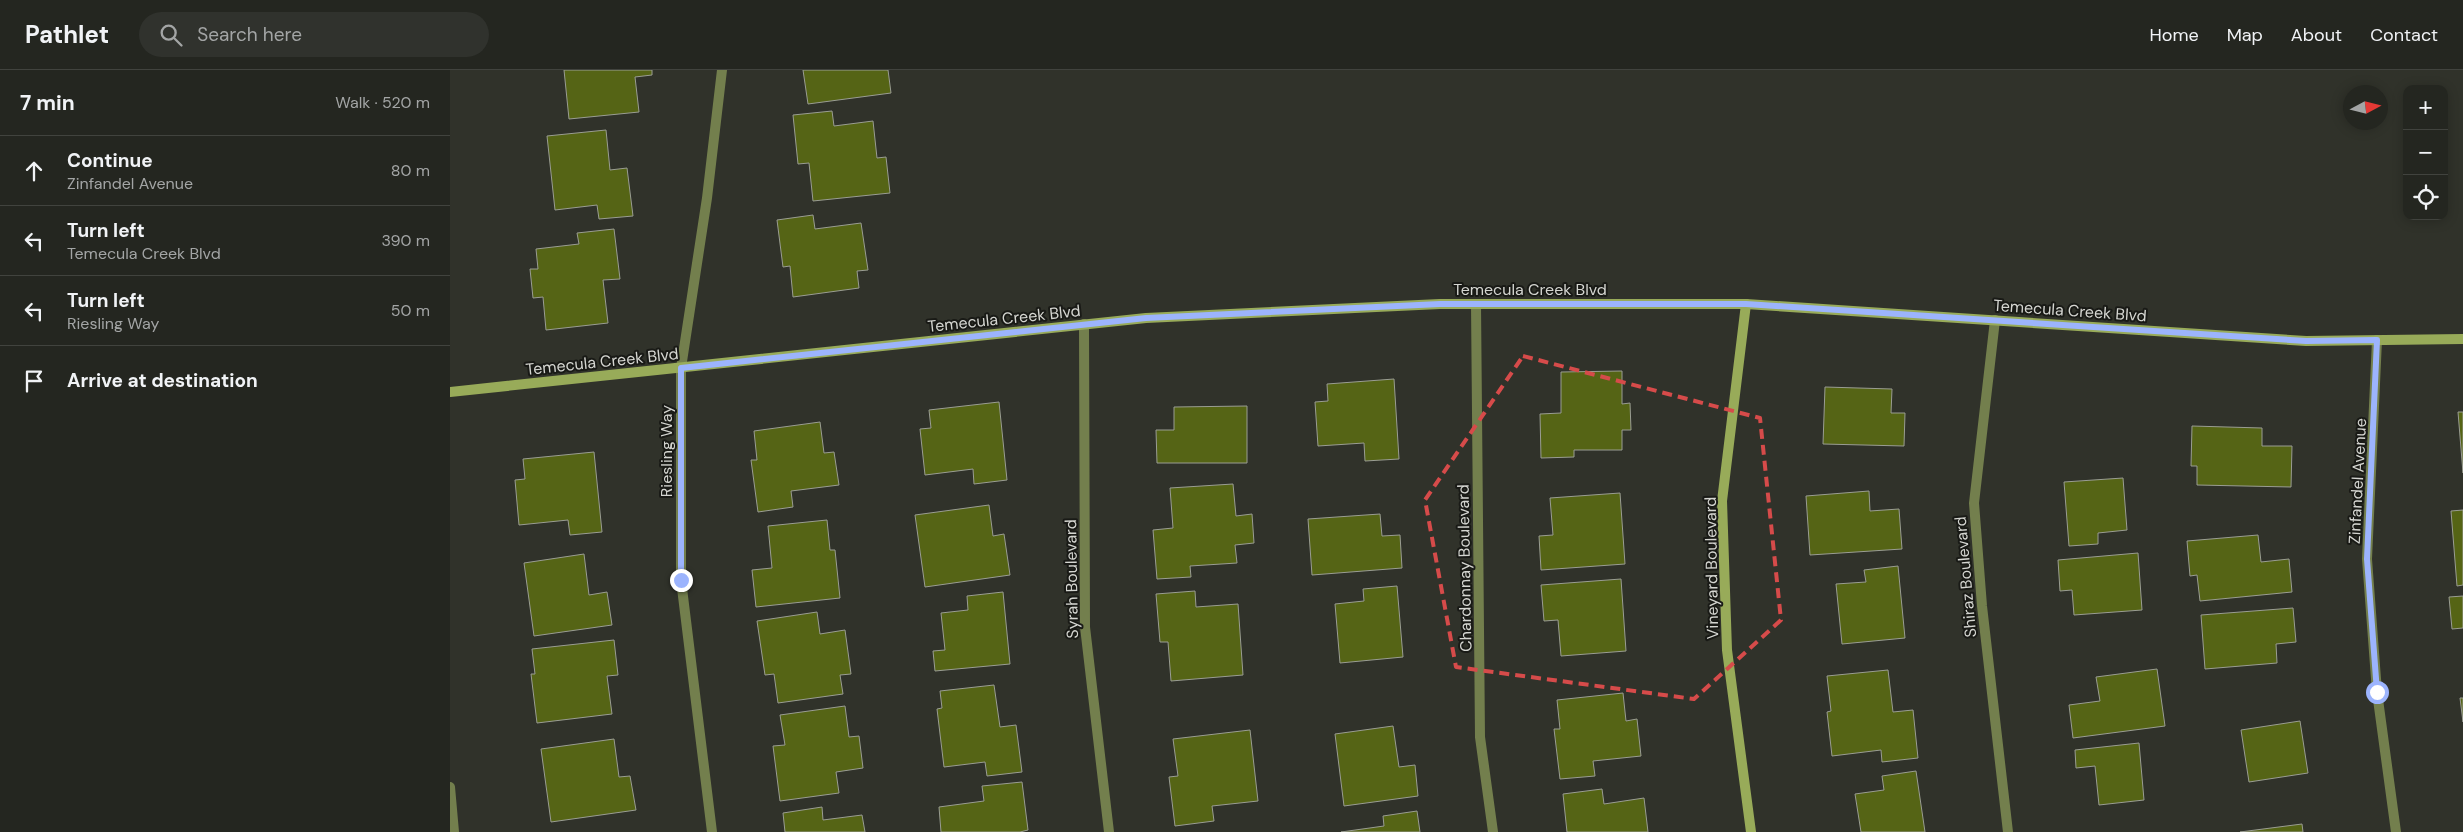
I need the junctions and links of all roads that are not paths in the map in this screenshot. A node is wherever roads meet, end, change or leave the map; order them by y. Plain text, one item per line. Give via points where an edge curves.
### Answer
1 (722, 70) edge
2 (1476, 304) junction
3 (1746, 304) junction
4 (1995, 320) junction
5 (1084, 324) junction
6 (2377, 340) junction
7 (2463, 340) edge
8 (681, 368) junction
9 (450, 392) edge
10 (450, 787) edge
11 (454, 832) edge
12 (712, 832) edge
13 (1109, 832) edge
14 (1493, 832) edge
15 (1752, 832) edge
16 (2008, 832) edge
17 (2396, 832) edge

1 - 8 street, Riesling Way via 707,198
2 - 3 street, Temecula Creek Blvd
2 - 5 street, Temecula Creek Blvd via 1146,318
2 - 14 street, Chardonnay Boulevard via 1480,737
3 - 4 street, Temecula Creek Blvd
3 - 15 street, Vineyard Boulevard via 1722,501 1728,650
4 - 6 street, Temecula Creek Blvd via 2306,341
4 - 16 street, Shiraz Boulevard via 1974,503 1982,606
5 - 8 street, Temecula Creek Blvd
5 - 13 street, Syrah Boulevard via 1085,627
6 - 7 street, Temecula Creek Blvd
6 - 17 street, Zinfandel Avenue via 2367,559 2377,692
8 - 9 street, Temecula Creek Blvd
8 - 12 street, Riesling Way via 681,580
10 - 11 street

